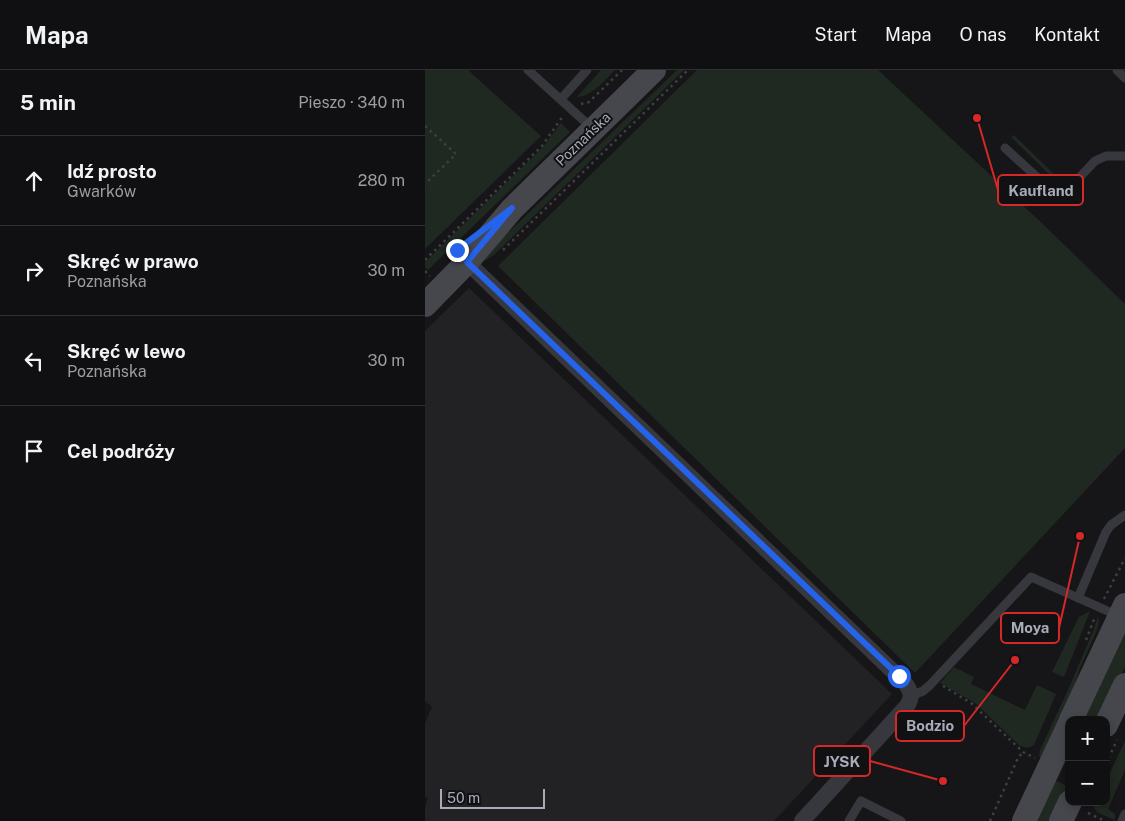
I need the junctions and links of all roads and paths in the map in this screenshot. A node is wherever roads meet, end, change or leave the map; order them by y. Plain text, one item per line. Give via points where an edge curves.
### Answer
1 (529, 70) edge
2 (587, 70) edge
3 (622, 70) edge
4 (655, 70) edge
5 (688, 70) edge
6 (1117, 70) edge
7 (1125, 78) edge
8 (561, 100) junction
9 (570, 107) junction
10 (425, 126) edge
11 (594, 129) junction
12 (1005, 148) dead end
13 (1125, 156) edge
14 (425, 184) edge
15 (512, 208) junction
16 (503, 251) dead end
17 (425, 260) edge
18 (467, 262) junction
19 (425, 281) edge
20 (425, 305) edge
21 (1125, 515) edge
22 (1078, 598) junction
23 (1122, 611) edge
24 (933, 682) junction
25 (1125, 685) edge
26 (911, 696) junction
27 (1073, 716) edge
28 (1112, 732) edge
29 (1065, 733) edge
30 (1023, 752) junction
31 (1107, 761) edge
32 (1049, 766) junction
33 (1079, 808) edge
34 (1125, 814) edge
35 (802, 821) edge
36 (849, 821) edge
37 (901, 821) edge
38 (991, 821) edge
39 (1024, 821) edge
40 (1061, 821) edge
41 (1105, 821) edge
42 (1122, 821) edge

1 - 8 lane
2 - 8 lane
3 - 9 path via 589,102 573,103
4 - 11 main road, Poznańska
5 - 16 path
6 - 7 lane
8 - 9 lane
9 - 11 lane
9 - 17 path via 543,146
10 - 14 path via 456,154
11 - 15 main road, Poznańska
12 - 13 lane via 1060,198 1095,161 1106,156
15 - 18 main road, Poznańska
15 - 19 main road, Poznańska via 457,250
18 - 20 main road, Poznańska
18 - 26 street via 899,676 907,684
21 - 22 lane via 1106,532
22 - 23 lane
22 - 24 lane via 1031,577
23 - 27 main road
24 - 26 lane
24 - 30 path via 971,703
25 - 28 main road
26 - 35 street via 907,706
28 - 31 path
29 - 32 main road
30 - 32 path
30 - 38 path via 1017,758
32 - 39 main road
33 - 40 main road
33 - 41 path
34 - 42 lane
36 - 37 lane via 861,801

